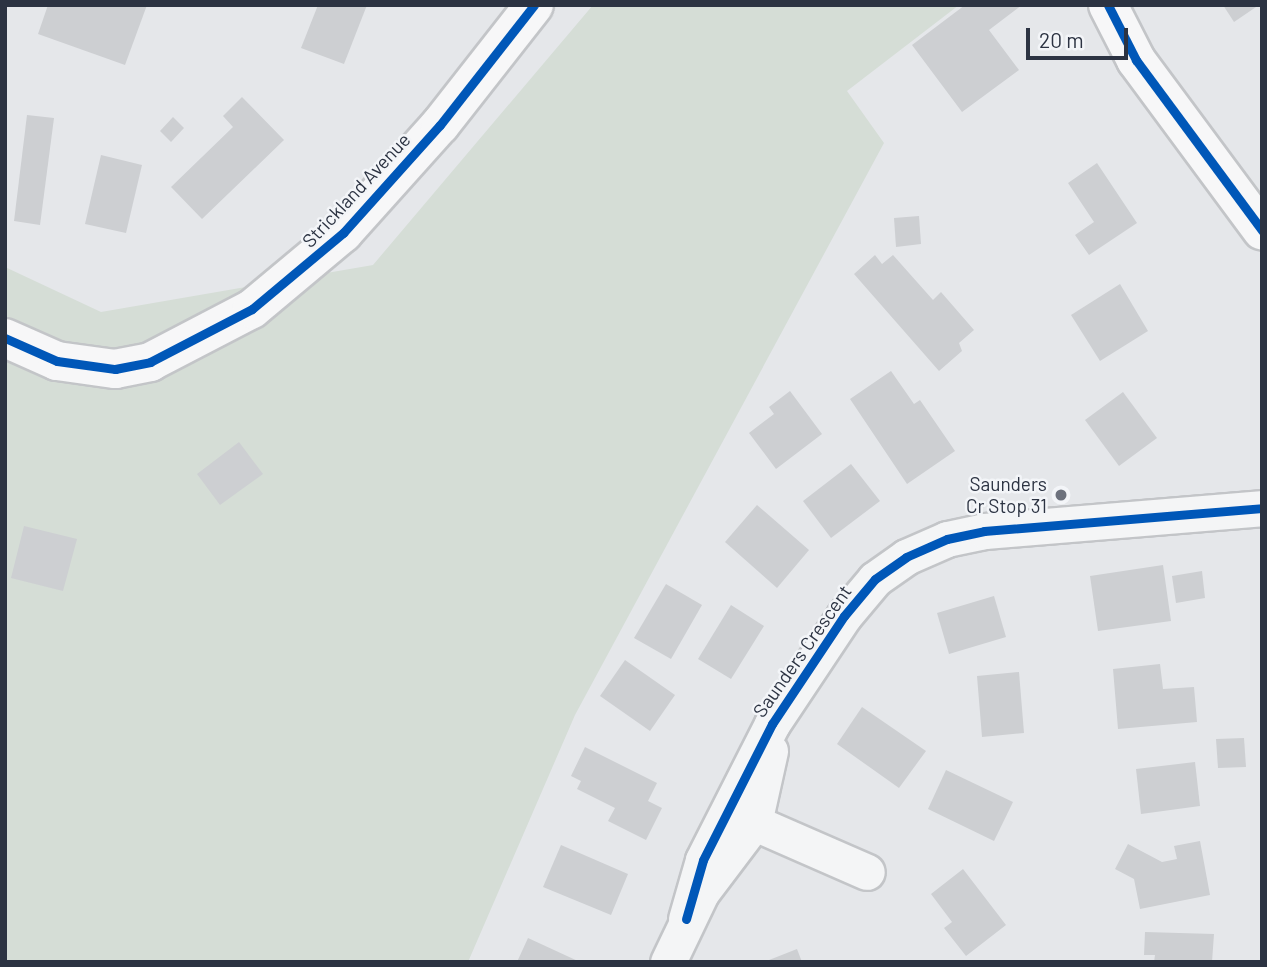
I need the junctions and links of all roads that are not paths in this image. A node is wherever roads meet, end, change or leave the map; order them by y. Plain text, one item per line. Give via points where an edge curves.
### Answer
1 (534, 5) edge
2 (1108, 5) edge
3 (1262, 230) edge
4 (5, 338) edge
5 (1262, 508) edge
6 (740, 816) junction
7 (867, 872) dead end
8 (668, 962) edge

1 - 4 street, Strickland Avenue via 440,125 359,216 306,268 252,309 150,362 115,369 57,361
2 - 3 street via 1136,60
5 - 6 street, Saunders Crescent via 1025,527 947,539 906,557 875,579 758,747
6 - 7 street
6 - 8 street, Saunders Crescent via 698,875

